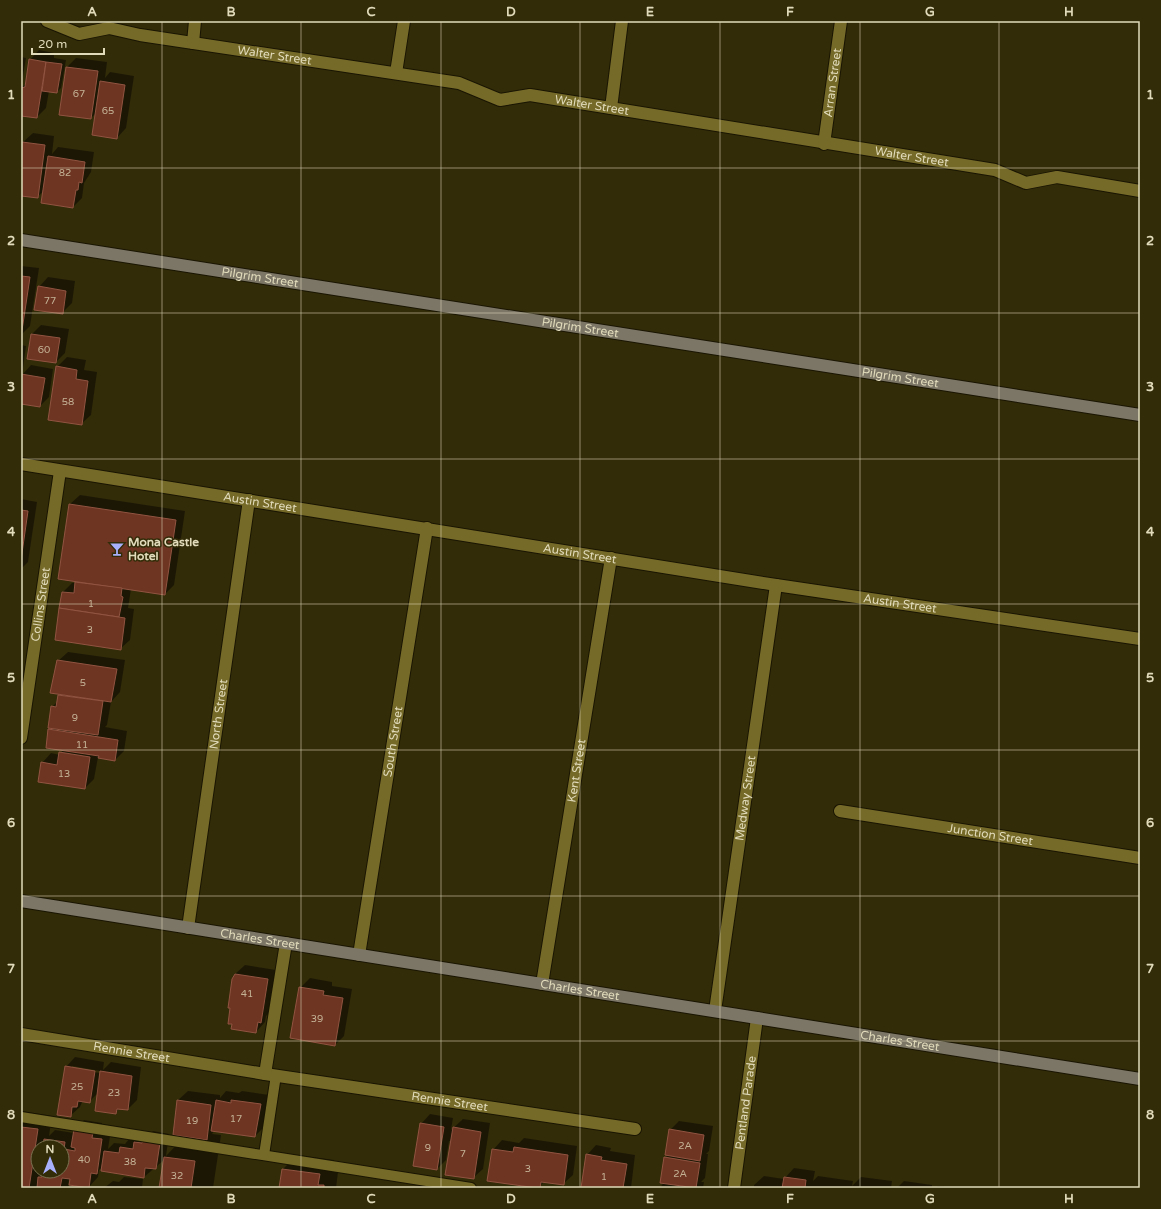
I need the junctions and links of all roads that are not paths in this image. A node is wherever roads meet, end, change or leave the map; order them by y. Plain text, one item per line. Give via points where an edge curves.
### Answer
1 (47, 21) edge
2 (195, 21) edge
3 (404, 21) edge
4 (622, 21) edge
5 (840, 21) edge
6 (192, 42) junction
7 (396, 73) junction
8 (611, 108) junction
9 (824, 144) junction
10 (1140, 191) edge
11 (21, 240) edge
12 (1140, 415) edge
13 (21, 464) edge
14 (60, 470) junction
15 (249, 500) junction
16 (427, 528) junction
17 (611, 558) junction
18 (776, 585) junction
19 (1140, 639) edge
20 (21, 738) edge
21 (840, 811) dead end
22 (1140, 858) edge
23 (21, 901) edge
24 (188, 928) junction
25 (286, 943) junction
26 (359, 955) junction
27 (542, 984) junction
28 (715, 1011) junction
29 (757, 1018) junction
30 (21, 1034) edge
31 (271, 1074) junction
32 (1140, 1079) edge
33 (21, 1117) edge
34 (634, 1129) dead end
35 (264, 1155) junction
36 (471, 1188) edge
37 (734, 1188) edge

1 - 6 street, Walter Street via 79,34 109,28
2 - 6 street
3 - 7 street
4 - 8 street
5 - 9 street, Arran Street
6 - 7 street, Walter Street
7 - 8 street, Walter Street via 459,83 500,100 530,95
8 - 9 street, Walter Street
9 - 10 street, Walter Street via 995,170 1026,183 1057,177
11 - 12 street, Pilgrim Street
13 - 14 street, Austin Street
14 - 15 street, Austin Street
14 - 20 street, Collins Street
15 - 16 street, Austin Street
15 - 24 street, North Street
16 - 17 street, Austin Street
16 - 26 street, South Street
17 - 18 street, Austin Street
17 - 27 street, Kent Street
18 - 19 street, Austin Street
18 - 28 street, Medway Street
21 - 22 street, Junction Street
23 - 24 street, Charles Street
24 - 25 street, Charles Street
25 - 26 street, Charles Street
25 - 31 street
26 - 27 street, Charles Street
27 - 28 street, Charles Street
28 - 29 street, Charles Street
29 - 32 street, Charles Street
29 - 37 street, Pentland Parade
30 - 31 street, Rennie Street
31 - 34 street, Rennie Street
31 - 35 lane
33 - 35 lane
35 - 36 lane

